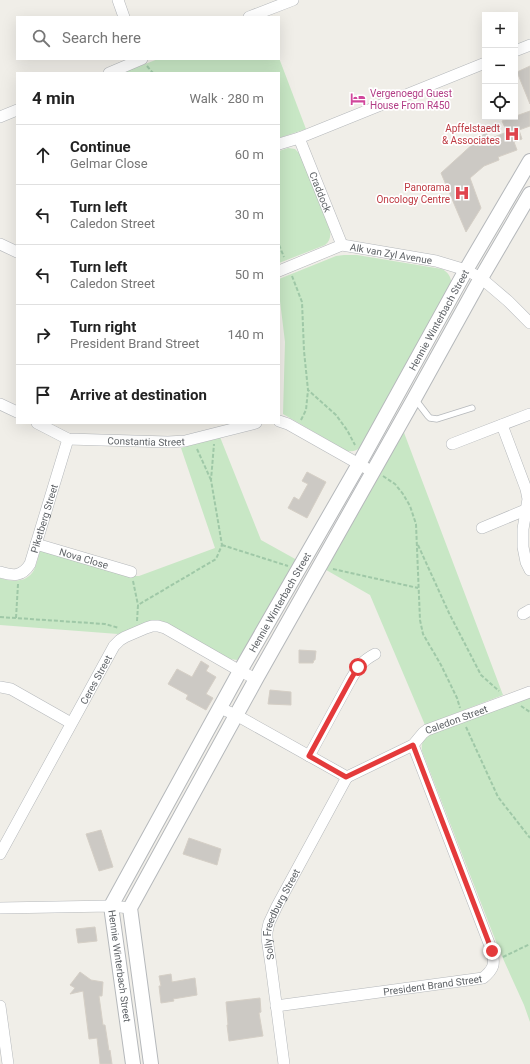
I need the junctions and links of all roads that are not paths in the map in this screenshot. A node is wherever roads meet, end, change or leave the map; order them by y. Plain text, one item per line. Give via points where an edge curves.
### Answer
1 (118, 0) edge
2 (293, 0) edge
3 (124, 16) edge
4 (252, 16) edge
5 (530, 45) edge
6 (518, 50) edge
7 (139, 60) edge
8 (482, 64) edge
9 (111, 72) edge
10 (16, 110) edge
11 (0, 117) edge
12 (299, 138) junction
13 (280, 144) edge
14 (530, 161) edge
15 (530, 194) edge
16 (0, 244) edge
17 (342, 245) junction
18 (16, 252) edge
19 (284, 269) edge
20 (466, 270) junction
21 (481, 278) junction
22 (530, 323) edge
23 (414, 399) junction
24 (0, 404) edge
25 (472, 408) dead end
26 (16, 412) edge
27 (530, 414) edge
28 (280, 421) edge
29 (40, 424) edge
30 (252, 424) edge
31 (502, 425) junction
32 (68, 439) junction
33 (452, 444) dead end
34 (359, 464) junction
35 (372, 472) junction
36 (528, 509) edge
37 (482, 528) dead end
38 (36, 544) junction
39 (530, 570) edge
40 (0, 572) edge
41 (131, 572) road end
42 (375, 654) dead end
43 (240, 671) junction
44 (256, 679) junction
45 (0, 686) edge
46 (530, 692) edge
47 (220, 708) junction
48 (236, 715) junction
49 (72, 723) junction
50 (413, 745) junction
51 (309, 756) junction
52 (346, 777) junction
53 (0, 830) edge
54 (10, 835) junction
55 (0, 854) edge
56 (111, 906) junction
57 (0, 908) edge
58 (130, 908) junction
59 (0, 1006) edge
60 (276, 1006) junction
61 (8, 1064) edge
62 (133, 1064) edge
63 (151, 1064) edge
64 (284, 1064) edge

1 - 3 street
2 - 4 street
5 - 6 street
7 - 9 street
8 - 12 street
10 - 11 street
12 - 13 street
12 - 17 street, Craddock
14 - 20 street, Hennie Winterbach Street
15 - 21 street, Hennie Winterbach Street
16 - 18 street
17 - 19 street, Alk van Zyl Avenue
17 - 20 street, Alk van Zyl Avenue via 436,261
20 - 21 street, Alk van Zyl Avenue
20 - 34 street, Hennie Winterbach Street
21 - 22 street, Alk van Zyl Avenue
21 - 23 street, Hennie Winterbach Street
23 - 25 lane via 428,416 436,419
23 - 35 street, Hennie Winterbach Street
24 - 26 street
27 - 31 street
28 - 34 street
29 - 32 street, Constantia Street
30 - 32 street, Constantia Street via 179,442
31 - 33 street
31 - 36 street via 526,489
32 - 38 street, Piketberg Street
34 - 35 street
34 - 43 street, Hennie Winterbach Street
35 - 44 street, Hennie Winterbach Street
36 - 37 street
36 - 39 street via 522,529 522,547
38 - 40 street, Piketberg Street via 28,569 19,574 9,575
38 - 41 street, Nova Close
42 - 51 street via 358,667
43 - 44 street, Ceres Street
43 - 47 street, Hennie Winterbach Street
43 - 49 street, Ceres Street via 165,628 152,626 120,640 114,646
44 - 48 street, Hennie Winterbach Street
45 - 49 street
46 - 50 street, Caledon Street via 427,730
47 - 48 street
47 - 56 street, Hennie Winterbach Street
48 - 51 street
48 - 58 street, Hennie Winterbach Street
49 - 54 street, Ceres Street
50 - 52 street, Caledon Street
50 - 60 street, President Brand Street via 492,951 492,970 483,978
51 - 52 street
52 - 60 street, Solly Freedburg Street via 268,923 267,938
53 - 54 street
54 - 55 street, Ceres Street
56 - 57 street
56 - 58 street
56 - 62 street, Hennie Winterbach Street
58 - 63 street, Hennie Winterbach Street
59 - 61 street
60 - 64 street, Solly Freedburg Street

